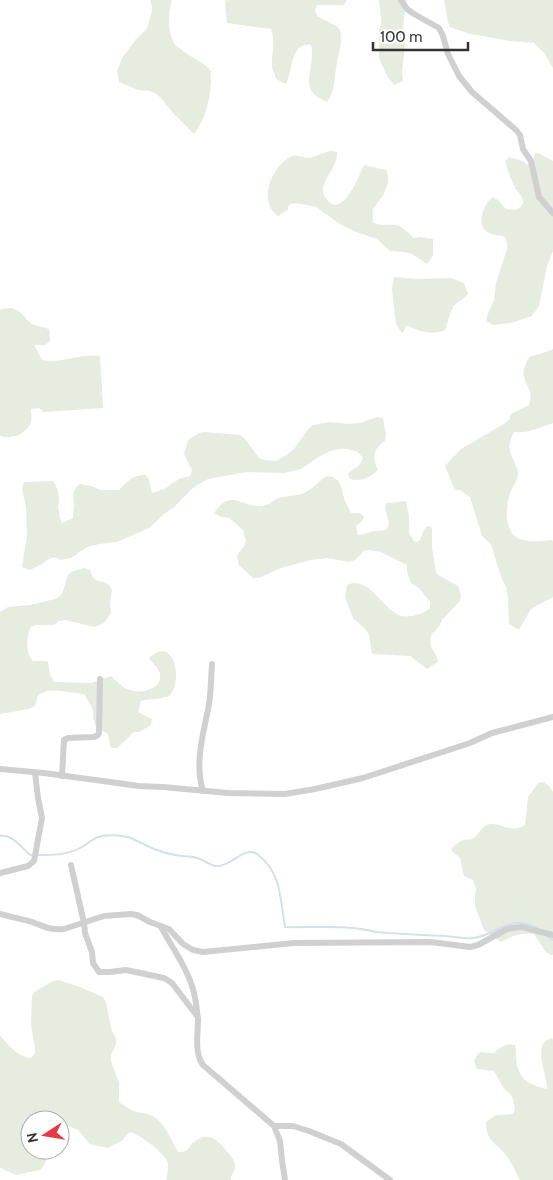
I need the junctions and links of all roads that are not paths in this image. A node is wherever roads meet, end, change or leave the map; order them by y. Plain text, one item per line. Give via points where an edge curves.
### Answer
1 (401, 0) edge
2 (553, 213) edge
3 (212, 664) dead end
4 (100, 679) dead end
5 (553, 717) edge
6 (0, 769) edge
7 (35, 773) junction
8 (62, 776) junction
9 (203, 790) junction
10 (71, 865) dead end
11 (0, 873) edge
12 (0, 914) edge
13 (84, 923) junction
14 (161, 927) junction
15 (553, 935) edge
16 (198, 1016) junction
17 (274, 1126) junction
18 (286, 1180) edge
19 (390, 1180) edge

1 - 2 street via 414,14 439,28 459,76 520,135 537,192
3 - 9 street via 200,752
4 - 8 street via 99,733 94,737 64,740
5 - 9 street via 492,733 363,778 314,789 285,794
6 - 7 street
7 - 8 street
7 - 11 street via 42,818 34,861 28,866
8 - 9 street
10 - 13 street
12 - 13 street via 52,930
13 - 14 street via 104,916 131,914
13 - 16 street via 93,963 99,972 126,970 164,978 172,983
14 - 15 street via 189,948 203,952 294,943 430,942 470,947 507,929 522,927
14 - 16 street via 190,978
16 - 17 street via 197,1051 200,1061
17 - 18 street via 280,1141
17 - 19 street via 293,1126 341,1144

